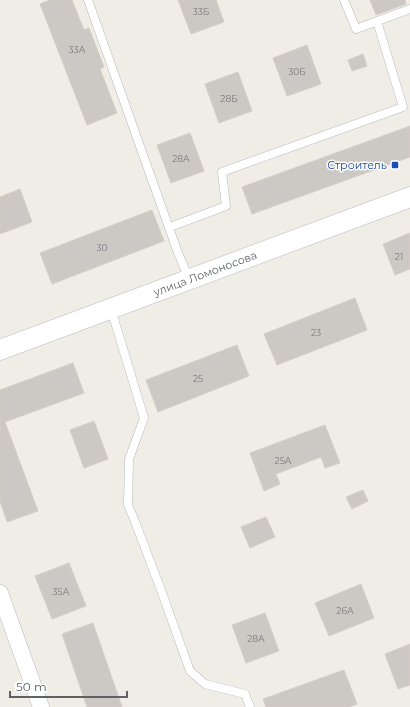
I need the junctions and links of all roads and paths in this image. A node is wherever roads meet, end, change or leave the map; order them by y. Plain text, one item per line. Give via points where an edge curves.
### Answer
1 (88, 0) edge
2 (344, 0) edge
3 (410, 9) edge
4 (377, 21) junction
5 (410, 197) edge
6 (170, 227) junction
7 (189, 279) junction
8 (110, 309) junction
9 (0, 350) edge
10 (0, 593) edge
11 (41, 707) edge
12 (250, 707) edge

1 - 6 lane
2 - 4 lane via 356,29
3 - 4 lane
4 - 6 lane via 403,107 222,172 226,206
5 - 7 street, улица Ломоносова
6 - 7 lane
7 - 8 street, улица Ломоносова
8 - 9 street, улица Ломоносова
8 - 12 lane via 144,418 129,459 128,505 190,671 205,684 245,694
10 - 11 street

